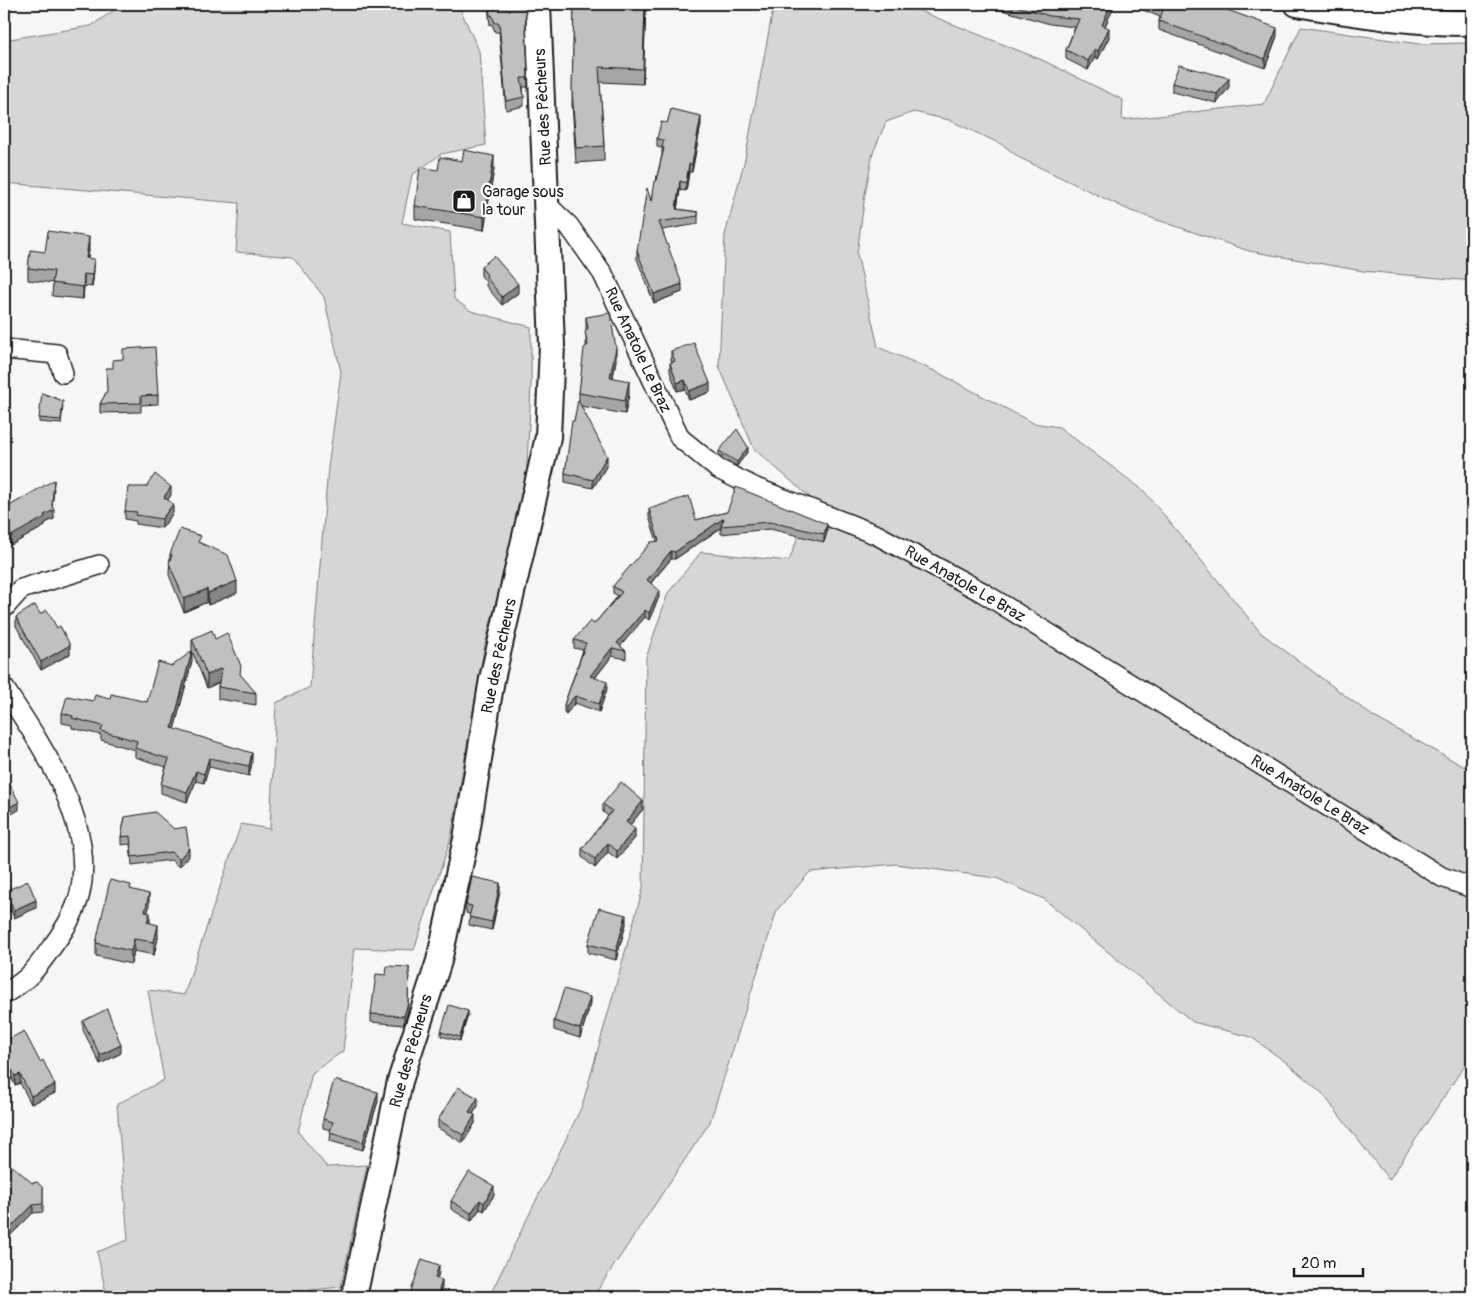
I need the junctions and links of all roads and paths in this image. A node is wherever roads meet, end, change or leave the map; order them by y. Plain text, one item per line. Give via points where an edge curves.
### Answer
1 (538, 4) edge
2 (1297, 4) edge
3 (1472, 23) edge
4 (548, 206) junction
5 (4, 349) edge
6 (63, 373) dead end
7 (99, 564) dead end
8 (4, 608) edge
9 (4, 688) edge
10 (1472, 888) edge
11 (4, 994) edge
12 (354, 1297) edge

1 - 4 street, Rue des Pêcheurs
2 - 3 street via 1355,14
4 - 10 street, Rue Anatole Le Braz via 569,226 603,274 680,438 718,469 756,488 878,535 982,592 1434,872
4 - 12 street, Rue des Pêcheurs via 552,345 546,446 492,679 466,840 439,961 400,1081
5 - 6 street via 57,354
7 - 8 street via 21,589
9 - 11 street via 54,769 74,815 81,857 80,893 65,929 26,981

